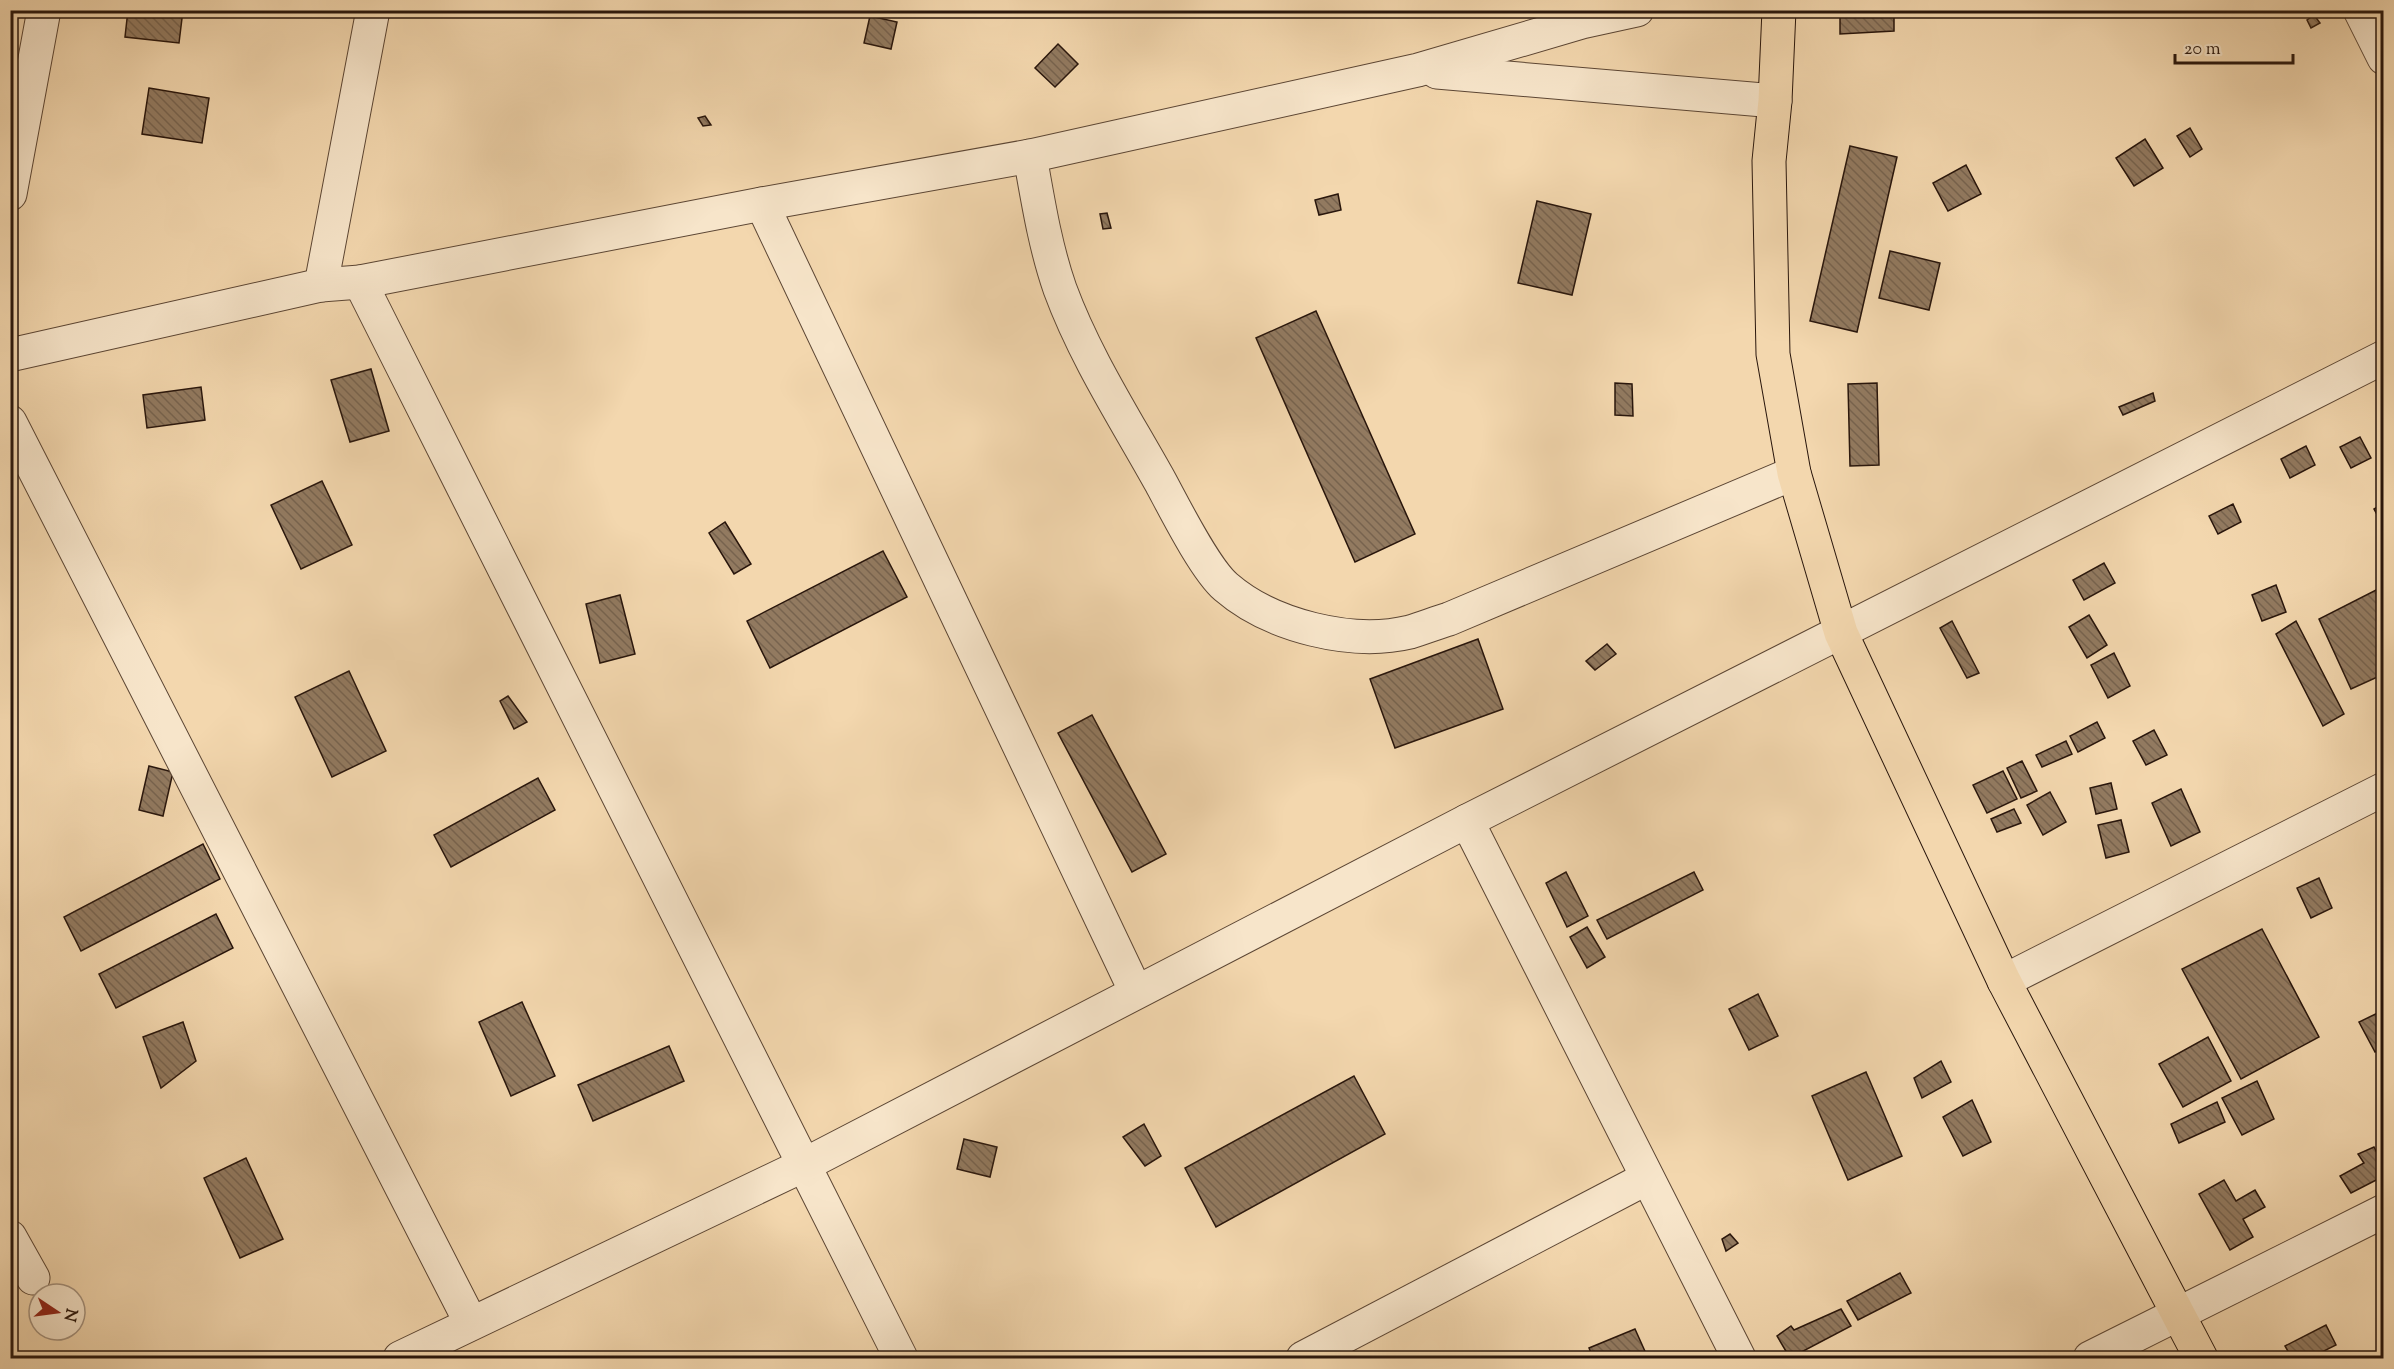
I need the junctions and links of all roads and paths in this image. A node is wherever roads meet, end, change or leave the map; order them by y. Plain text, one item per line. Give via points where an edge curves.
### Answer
1 (44, 10) edge
2 (373, 10) edge
3 (1636, 10) edge
4 (1779, 10) edge
5 (2360, 10) edge
6 (2384, 58) edge
7 (1418, 70) junction
8 (1775, 101) junction
9 (1030, 156) junction
10 (10, 194) edge
11 (762, 204) junction
12 (360, 282) junction
13 (321, 285) junction
14 (10, 355) edge
15 (2384, 357) edge
16 (10, 422) edge
17 (1794, 473) junction
18 (1841, 633) junction
19 (2384, 789) edge
20 (1467, 821) junction
21 (2004, 981) junction
22 (1137, 992) junction
23 (804, 1165) junction
24 (1647, 1178) junction
25 (2384, 1211) edge
26 (10, 1237) edge
27 (33, 1278) dead end
28 (2177, 1315) junction
29 (471, 1323) junction
30 (400, 1359) edge
31 (901, 1359) edge
32 (1303, 1359) edge
33 (1739, 1359) edge
34 (2090, 1359) edge
35 (2200, 1359) edge

1 - 10 street
2 - 13 street
3 - 7 street
4 - 8 main road
5 - 6 street
7 - 8 street
7 - 9 street
8 - 17 main road via 1769,161 1773,354
9 - 11 street
9 - 17 street via 1044,235 1075,326 1203,555 1224,586 1260,611 1310,629 1362,635 1408,632 1449,619
11 - 12 street
11 - 22 street
12 - 13 street
12 - 23 street
13 - 14 street
15 - 18 street
16 - 29 street
17 - 18 main road
18 - 20 street
18 - 21 main road
19 - 21 street
20 - 22 street
20 - 24 street
21 - 28 main road
22 - 23 street
23 - 29 street
23 - 31 street
24 - 32 street
24 - 33 street
25 - 28 street
26 - 27 street
28 - 34 street
28 - 35 main road
29 - 30 street

